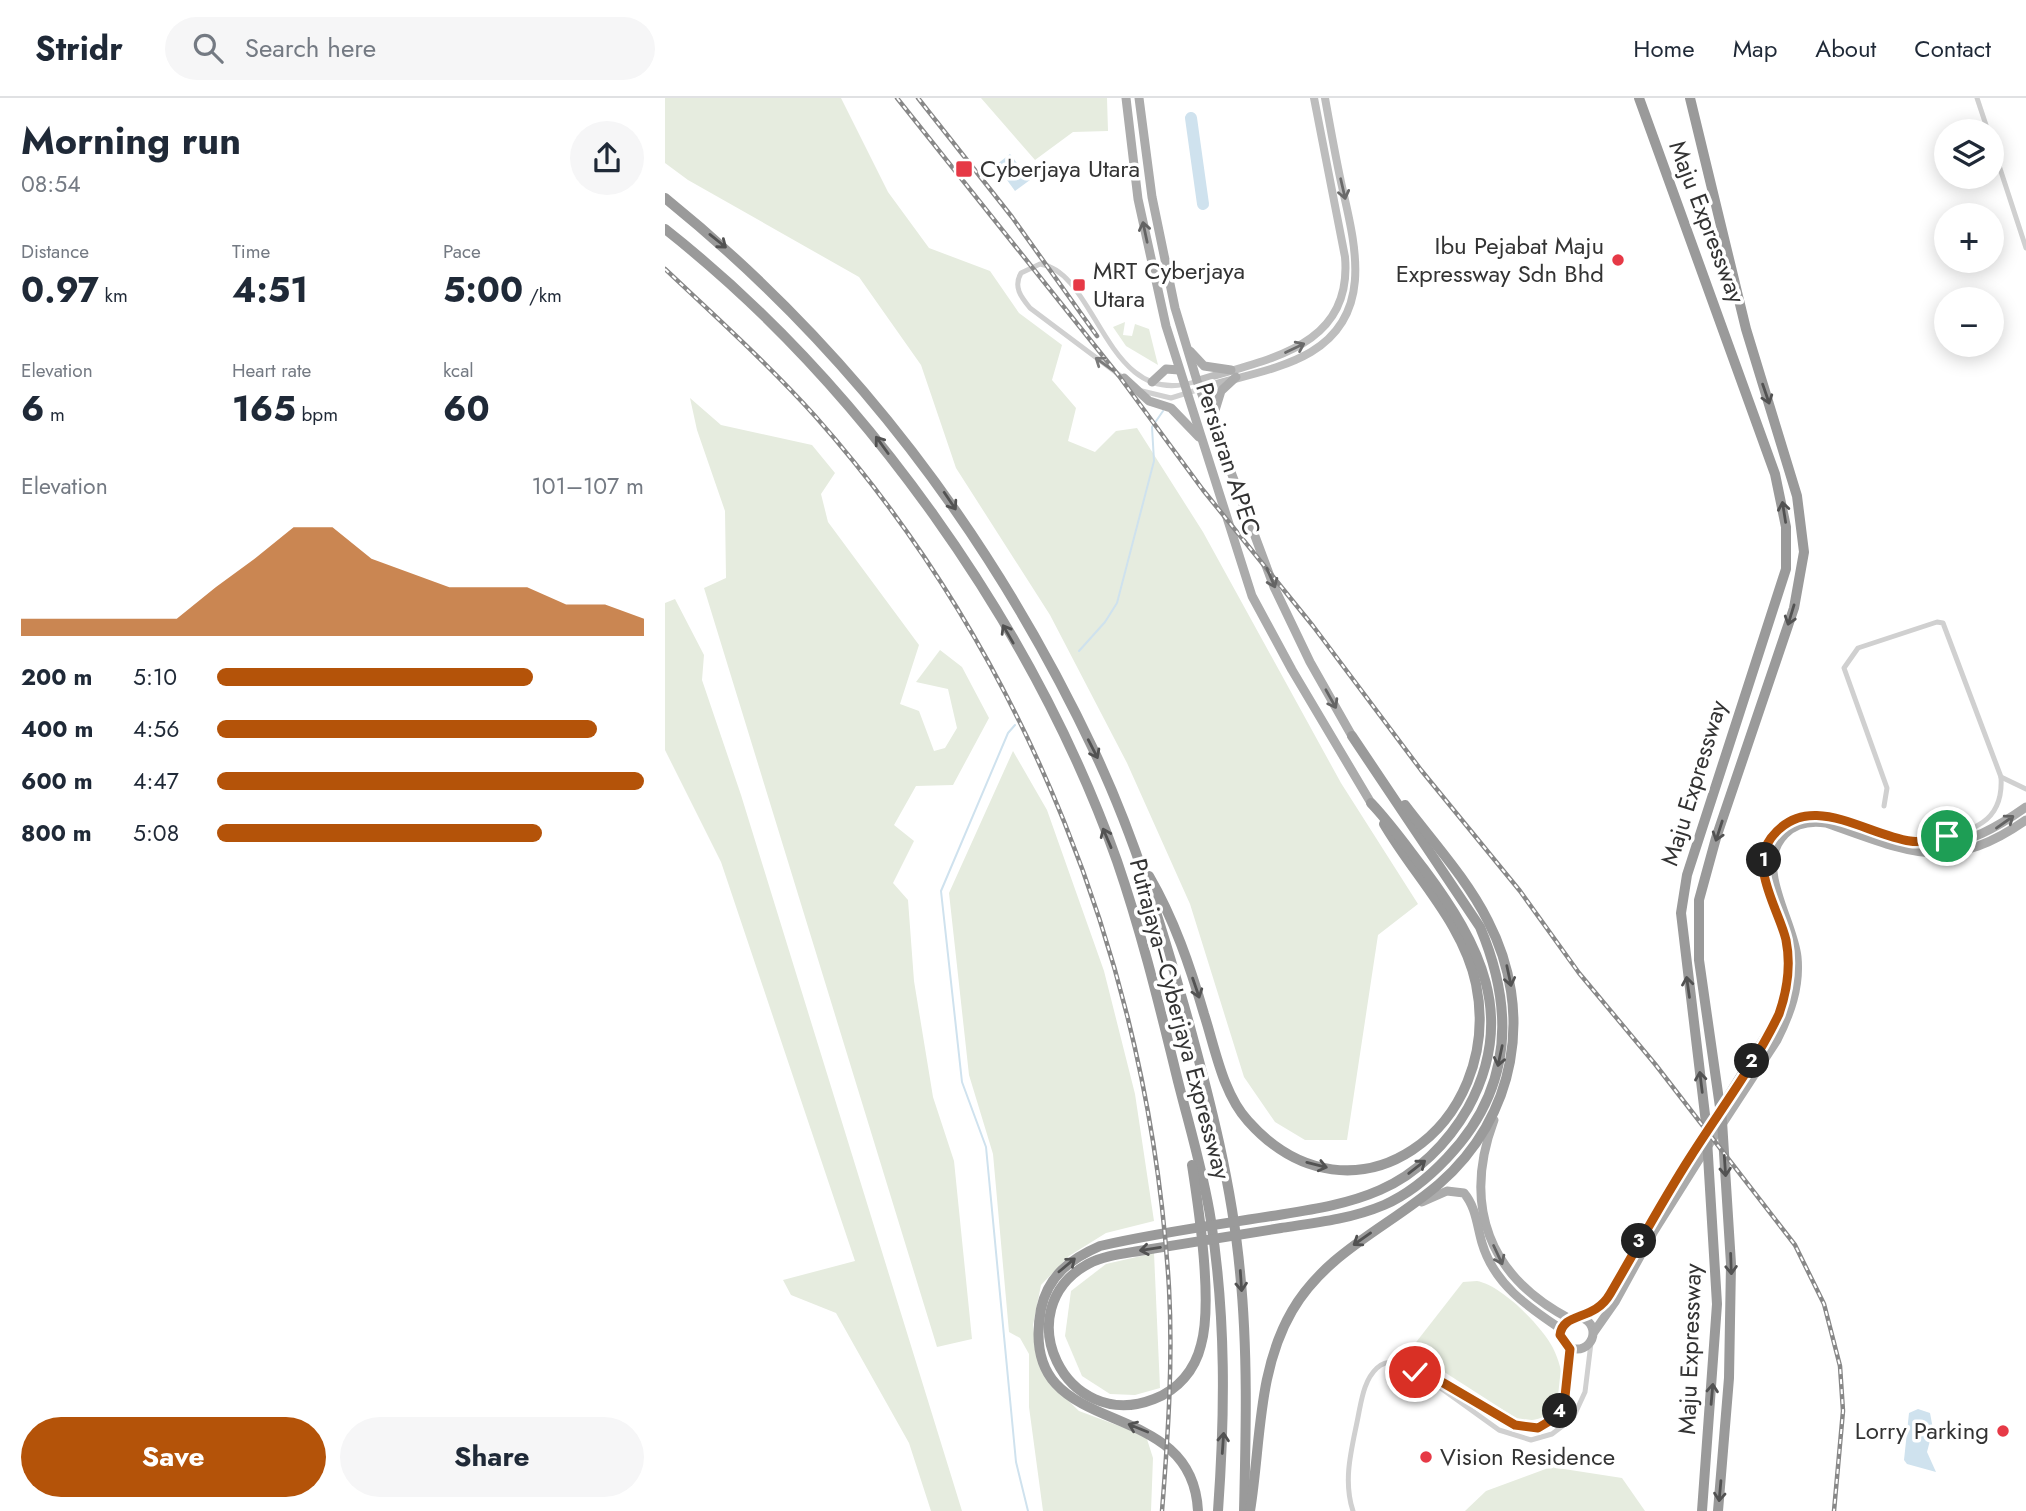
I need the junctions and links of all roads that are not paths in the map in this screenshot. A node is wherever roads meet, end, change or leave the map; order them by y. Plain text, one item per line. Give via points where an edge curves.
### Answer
1 (1126, 98) edge
2 (1139, 98) edge
3 (1314, 98) edge
4 (1325, 98) edge
5 (1639, 98) edge
6 (1690, 98) edge
7 (1977, 98) edge
8 (1984, 119) edge
9 (2004, 180) edge
10 (665, 198) edge
11 (665, 229) edge
12 (2026, 247) edge
13 (1188, 350) junction
14 (1179, 370) junction
15 (1233, 374) junction
16 (1124, 378) junction
17 (1152, 382) junction
18 (1198, 385) junction
19 (1185, 390) junction
20 (1212, 423) junction
21 (1201, 438) junction
22 (1352, 736) junction
23 (2001, 777) junction
24 (2026, 789) edge
25 (1371, 803) junction
26 (1884, 806) dead end
27 (2026, 807) edge
28 (2026, 820) edge
29 (1913, 842) junction
30 (1138, 859) junction
31 (1178, 1081) junction
32 (1503, 1096) junction
33 (1393, 1217) junction
34 (1574, 1318) junction
35 (1561, 1329) junction
36 (1594, 1332) junction
37 (1591, 1343) junction
38 (1570, 1349) junction
39 (1410, 1366) junction
40 (1198, 1511) edge
41 (1218, 1511) edge
42 (1244, 1511) edge
43 (1250, 1511) edge
44 (1353, 1511) edge
45 (1702, 1511) edge
46 (1718, 1511) edge

14 -> 1 main road, Persiaran APEC via 1138,199
2 - 13 main road, Persiaran APEC via 1152,197
15 -> 3 main road via 1307,342 1324,329 1341,303 1345,257
4 -> 15 main road via 1356,245 1355,289 1336,328 1311,352
45 -> 5 highway, Maju Expressway via 1716,1326 1711,1199 1684,959 1682,896 1786,569 1786,527 1775,474
6 -> 46 highway, Maju Expressway via 1746,329 1797,496 1804,552 1794,608 1699,900 1699,960 1728,1196 1732,1326
7 - 8 street
9 - 12 street
10 -> 30 highway, Putrajaya–Cyberjaya Expressway via 729,249 822,342 888,417 947,495 1001,580 1097,756
31 -> 11 highway, Putrajaya–Cyberjaya Expressway via 1116,859 1034,680 984,592 871,431 799,351 711,265
13 - 15 main road via 1204,366
13 - 18 main road, Persiaran APEC
14 - 17 main road via 1166,369
14 - 19 main road, Persiaran APEC
15 - 18 main road
15 - 20 main road via 1220,391
16 -> 17 street via 1020,297 1018,279 1027,268 1040,264 1056,270 1120,355
16 - 19 street via 1150,395 1171,398
16 - 21 main road via 1149,401 1171,408
17 - 19 street
18 - 19 street
18 - 20 main road, Persiaran APEC
19 - 21 main road, Persiaran APEC
20 -> 22 main road, Persiaran APEC via 1274,587
21 - 25 main road, Persiaran APEC via 1252,596
22 -> 31 highway via 1480,927 1498,979 1503,1042 1484,1108 1467,1138 1431,1174 1385,1205 1339,1219 1110,1255 1069,1278 1058,1294 1049,1337 1066,1379 1098,1402 1133,1405 1170,1393 1189,1373 1201,1349 1204,1323 1200,1217
22 -> 32 highway via 1478,904 1504,956 1515,1013
23 - 24 street
23 - 26 street via 1946,627 1937,622 1858,648 1845,668 1887,788
23 - 29 street via 2001,802 1988,820 1957,834
30 -> 25 highway via 1167,907 1221,1068 1246,1119 1269,1143 1299,1160 1332,1168 1396,1160 1418,1147 1452,1114 1473,1072 1479,1020 1476,985 1466,953 1450,921
40 -> 25 highway via 1190,1475 1176,1454 1148,1432 1082,1406 1057,1385 1045,1368 1038,1325 1049,1283 1081,1254 1334,1206 1380,1190 1424,1163 1453,1130 1483,1074 1489,1041 1487,983 1477,950 1443,894
29 -> 27 main road via 1960,843 1996,829
28 - 36 main road via 1973,849 1930,855 1814,822 1788,831 1776,845 1773,873 1797,958 1789,1018
29 - 34 main road via 1815,813 1783,824 1769,840 1764,874 1788,958 1785,999 1779,1014 1608,1297 1599,1309
30 -> 42 highway, Putrajaya–Cyberjaya Expressway via 1181,997 1227,1176 1245,1345
41 -> 31 highway, Putrajaya–Cyberjaya Expressway via 1225,1416 1218,1275 1208,1205
32 - 33 highway via 1475,1145 1439,1184
32 -> 34 main road via 1480,1167 1482,1202 1492,1242 1504,1268 1531,1296
33 - 35 main road via 1438,1194 1464,1193 1497,1275 1524,1304
33 -> 43 highway via 1319,1273 1292,1310 1274,1347
34 - 35 main road
34 - 36 main road via 1589,1322
35 - 38 main road via 1562,1340
36 - 37 main road
37 - 38 main road
37 - 39 street via 1585,1392 1573,1419 1552,1434 1531,1440 1499,1430
38 - 39 street via 1564,1406 1538,1428 1515,1425
39 - 44 street via 1378,1366 1369,1378 1346,1483

